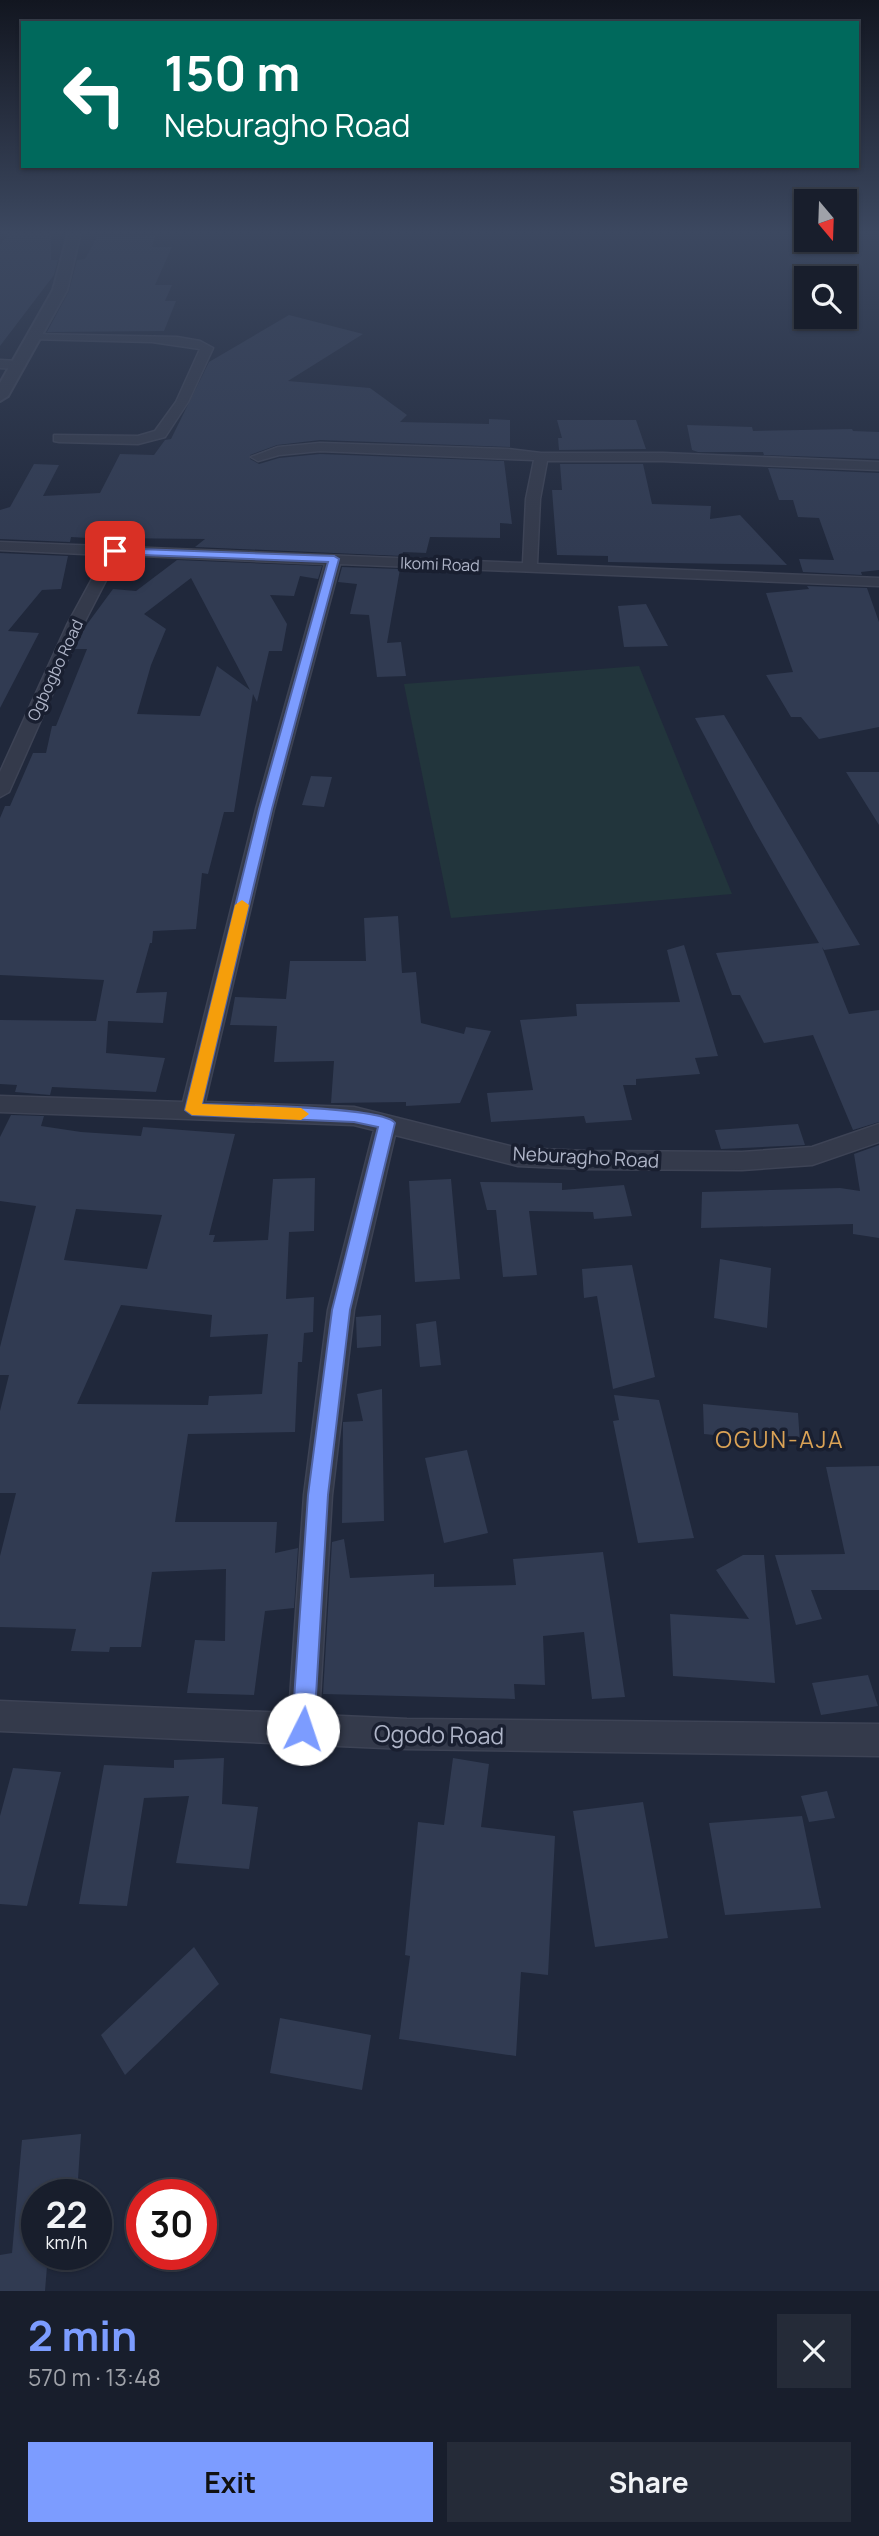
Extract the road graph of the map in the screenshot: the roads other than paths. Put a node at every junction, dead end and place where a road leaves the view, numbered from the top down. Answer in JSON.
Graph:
{"nodes":[{"id":1,"x":31,"y":341,"type":"edge"},
{"id":2,"x":173,"y":341,"type":"edge"},
{"id":3,"x":0,"y":364,"type":"edge"},
{"id":4,"x":18,"y":365,"type":"junction"},
{"id":5,"x":0,"y":396,"type":"edge"},
{"id":6,"x":59,"y":438,"type":"dead end"},
{"id":7,"x":258,"y":457,"type":"dead end"},
{"id":8,"x":541,"y":457,"type":"junction"},
{"id":9,"x":879,"y":467,"type":"edge"},
{"id":10,"x":0,"y":546,"type":"edge"},
{"id":11,"x":115,"y":551,"type":"junction"},
{"id":12,"x":334,"y":559,"type":"junction"},
{"id":13,"x":530,"y":568,"type":"junction"},
{"id":14,"x":879,"y":582,"type":"edge"},
{"id":15,"x":0,"y":792,"type":"edge"},
{"id":16,"x":0,"y":1104,"type":"edge"},
{"id":17,"x":192,"y":1110,"type":"junction"},
{"id":18,"x":387,"y":1123,"type":"junction"},
{"id":19,"x":879,"y":1133,"type":"edge"},
{"id":20,"x":0,"y":1716,"type":"edge"},
{"id":21,"x":303,"y":1729,"type":"junction"},
{"id":22,"x":879,"y":1740,"type":"edge"}],
"edges":[{"from":1,"to":4,"type":"street"},
{"from":2,"to":6,"type":"street"},
{"from":3,"to":4,"type":"street"},
{"from":4,"to":5,"type":"street"},
{"from":7,"to":8,"type":"street"},
{"from":8,"to":9,"type":"street"},
{"from":8,"to":13,"type":"street"},
{"from":10,"to":11,"type":"street","name":"Ikomi Road"},
{"from":11,"to":12,"type":"street","name":"Ikomi Road"},
{"from":11,"to":15,"type":"street","name":"Ogbogbo Road"},
{"from":12,"to":13,"type":"street","name":"Ikomi Road"},
{"from":12,"to":17,"type":"street"},
{"from":13,"to":14,"type":"street","name":"Ikomi Road"},
{"from":16,"to":17,"type":"street","name":"Neburagho Road"},
{"from":17,"to":18,"type":"street","name":"Neburagho Road"},
{"from":18,"to":19,"type":"street","name":"Neburagho Road"},
{"from":18,"to":21,"type":"street"},
{"from":20,"to":21,"type":"street","name":"Ogodo Road"},
{"from":21,"to":22,"type":"street","name":"Ogodo Road"}]}
